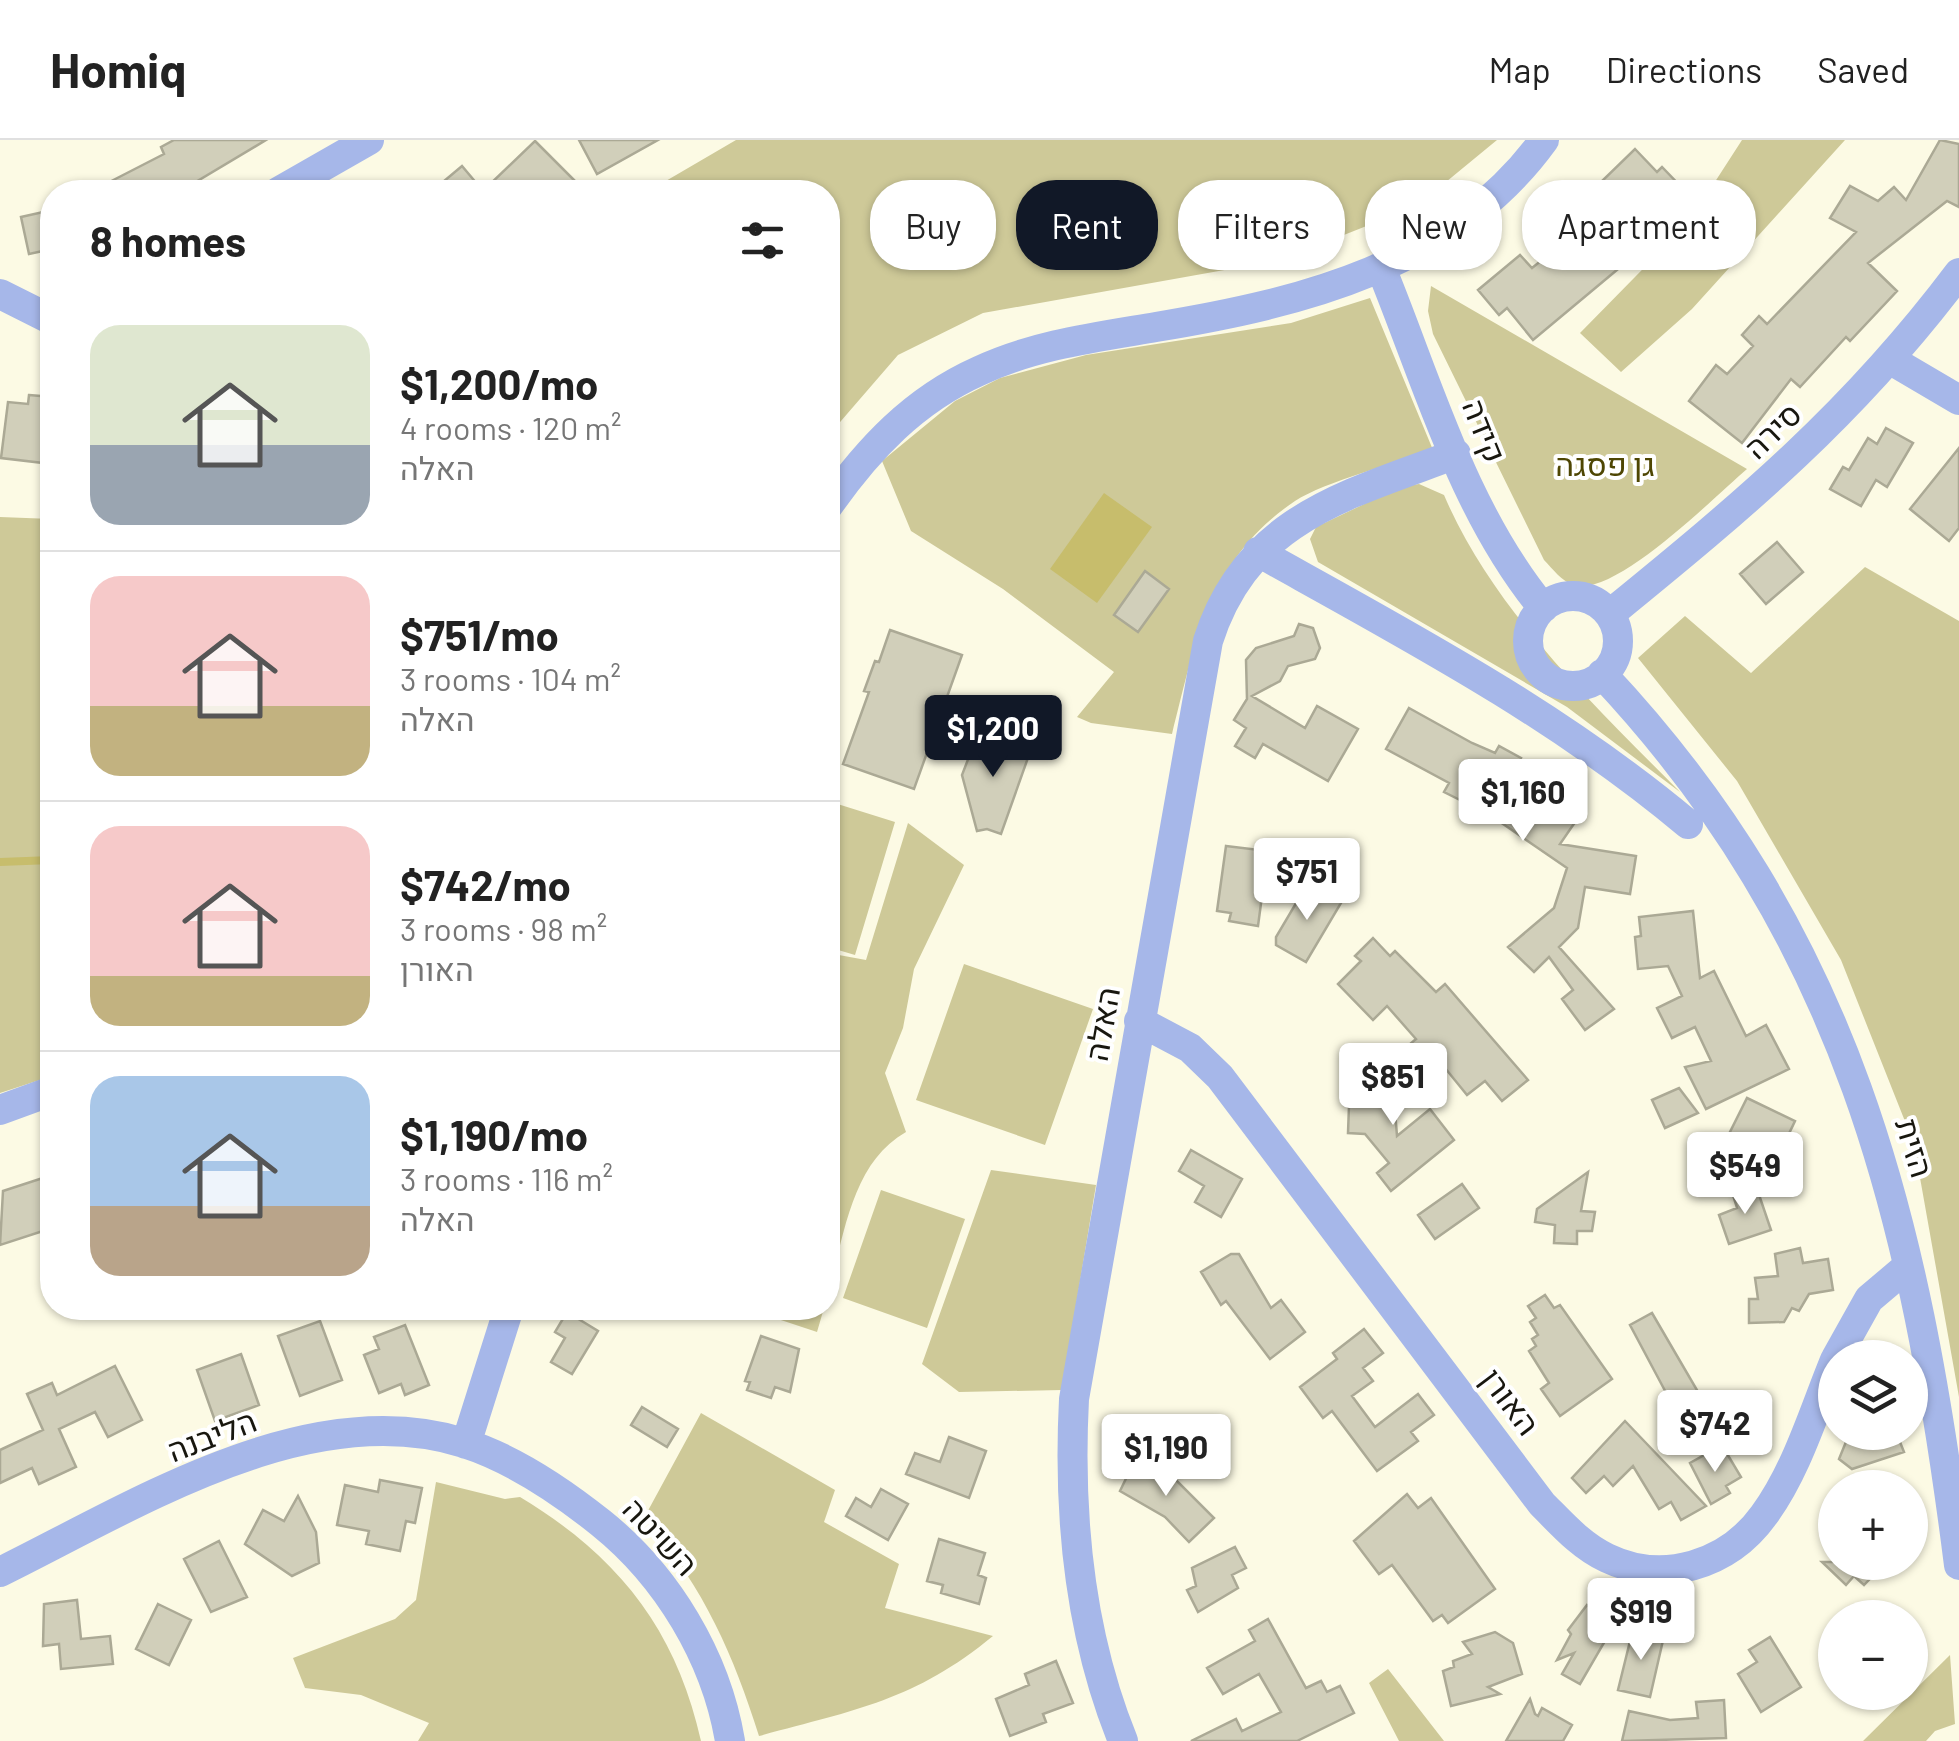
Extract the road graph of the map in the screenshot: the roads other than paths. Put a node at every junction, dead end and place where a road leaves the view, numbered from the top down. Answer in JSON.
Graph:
{"nodes":[{"id":1,"x":369,"y":140,"type":"edge"},
{"id":2,"x":1544,"y":140,"type":"edge"},
{"id":3,"x":299,"y":180,"type":"edge"},
{"id":4,"x":1502,"y":183,"type":"edge"},
{"id":5,"x":1376,"y":270,"type":"edge"},
{"id":6,"x":1382,"y":270,"type":"edge"},
{"id":7,"x":1959,"y":273,"type":"edge"},
{"id":8,"x":0,"y":294,"type":"edge"},
{"id":9,"x":40,"y":314,"type":"edge"},
{"id":10,"x":1891,"y":360,"type":"junction"},
{"id":11,"x":1959,"y":400,"type":"edge"},
{"id":12,"x":1456,"y":454,"type":"junction"},
{"id":13,"x":840,"y":489,"type":"edge"},
{"id":14,"x":1258,"y":552,"type":"junction"},
{"id":15,"x":1543,"y":608,"type":"junction"},
{"id":16,"x":1610,"y":614,"type":"junction"},
{"id":17,"x":1602,"y":674,"type":"junction"},
{"id":18,"x":1688,"y":824,"type":"dead end"},
{"id":19,"x":1139,"y":1021,"type":"junction"},
{"id":20,"x":40,"y":1095,"type":"edge"},
{"id":21,"x":0,"y":1110,"type":"edge"},
{"id":22,"x":1908,"y":1266,"type":"junction"},
{"id":23,"x":504,"y":1320,"type":"edge"},
{"id":24,"x":1846,"y":1340,"type":"edge"},
{"id":25,"x":1818,"y":1401,"type":"edge"},
{"id":26,"x":466,"y":1444,"type":"junction"},
{"id":27,"x":1959,"y":1566,"type":"edge"},
{"id":28,"x":0,"y":1572,"type":"edge"},
{"id":29,"x":730,"y":1741,"type":"edge"},
{"id":30,"x":1123,"y":1741,"type":"edge"}],
"edges":[{"from":1,"to":3,"type":"street"},
{"from":2,"to":4,"type":"street"},
{"from":5,"to":13,"type":"street"},
{"from":6,"to":12,"type":"street","name":"קידה"},
{"from":7,"to":10,"type":"street","name":"סירה"},
{"from":8,"to":9,"type":"street"},
{"from":10,"to":11,"type":"street"},
{"from":10,"to":16,"type":"street","name":"סירה"},
{"from":12,"to":14,"type":"street","name":"האלה"},
{"from":12,"to":15,"type":"street","name":"קידה"},
{"from":14,"to":18,"type":"street"},
{"from":14,"to":19,"type":"street","name":"האלה"},
{"from":15,"to":16,"type":"street"},
{"from":15,"to":17,"type":"street"},
{"from":16,"to":17,"type":"street"},
{"from":17,"to":22,"type":"street","name":"הזית"},
{"from":19,"to":25,"type":"street","name":"האורן"},
{"from":19,"to":30,"type":"street","name":"האלה"},
{"from":20,"to":21,"type":"street"},
{"from":22,"to":24,"type":"street","name":"האורן"},
{"from":22,"to":27,"type":"street","name":"הזית"},
{"from":23,"to":26,"type":"street"},
{"from":26,"to":28,"type":"street","name":"הליבנה"},
{"from":26,"to":29,"type":"street","name":"השיטה"}]}
